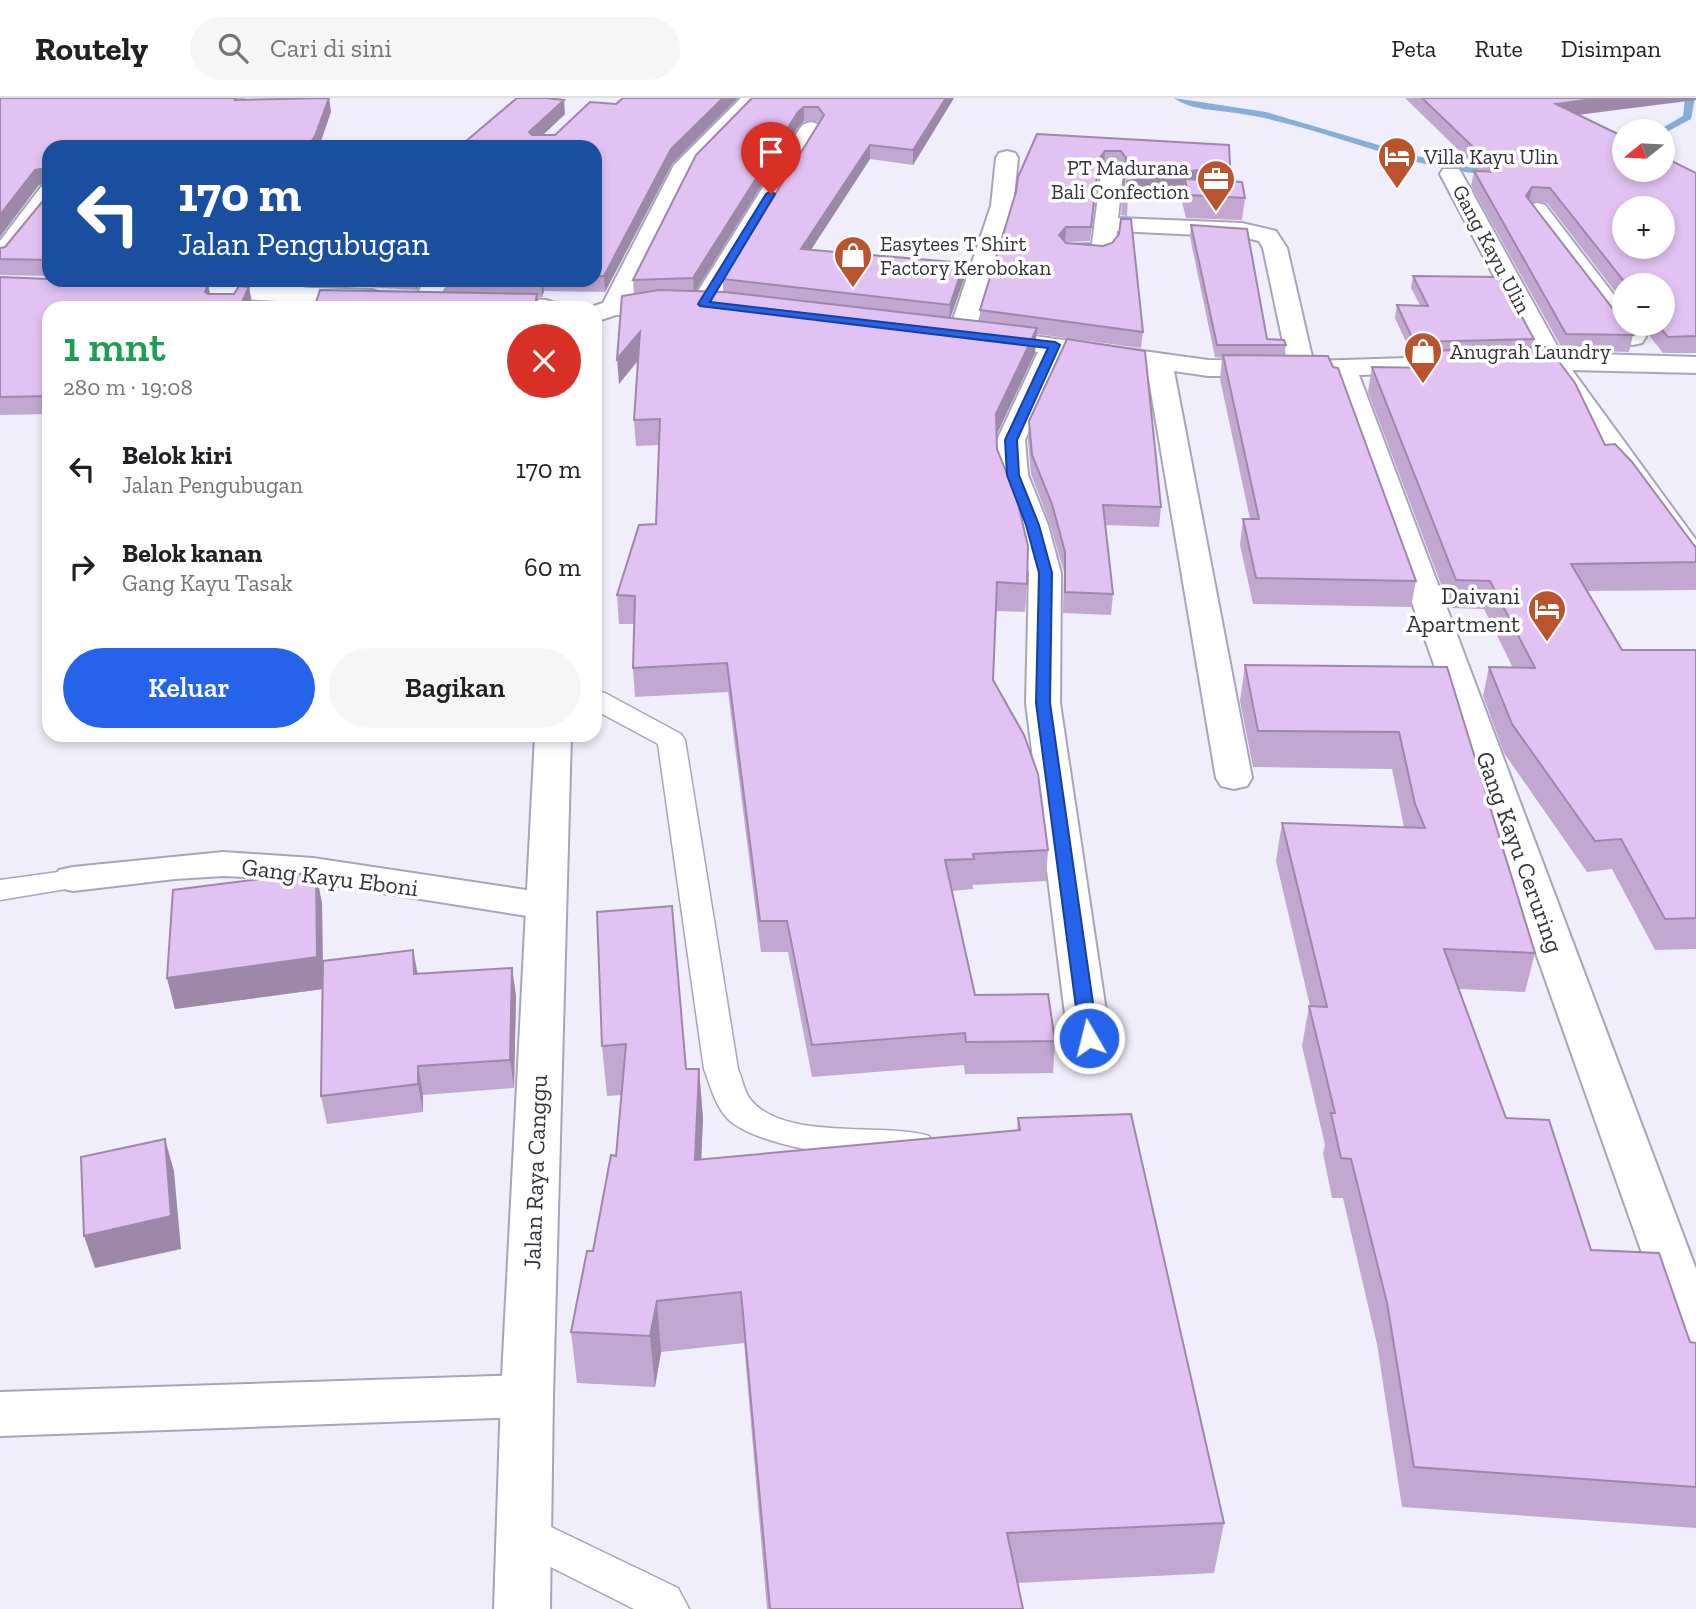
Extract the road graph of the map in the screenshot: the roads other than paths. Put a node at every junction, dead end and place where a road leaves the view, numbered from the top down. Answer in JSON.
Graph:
{"nodes":[{"id":1,"x":753,"y":98,"type":"edge"},
{"id":2,"x":811,"y":128,"type":"edge"},
{"id":3,"x":1007,"y":158,"type":"dead end"},
{"id":4,"x":1112,"y":173,"type":"dead end"},
{"id":5,"x":1451,"y":174,"type":"dead end"},
{"id":6,"x":42,"y":202,"type":"edge"},
{"id":7,"x":1537,"y":209,"type":"edge"},
{"id":8,"x":1106,"y":224,"type":"junction"},
{"id":9,"x":1073,"y":250,"type":"edge"},
{"id":10,"x":0,"y":256,"type":"edge"},
{"id":11,"x":127,"y":288,"type":"edge"},
{"id":12,"x":432,"y":291,"type":"edge"},
{"id":13,"x":279,"y":293,"type":"edge"},
{"id":14,"x":228,"y":300,"type":"edge"},
{"id":15,"x":457,"y":301,"type":"edge"},
{"id":16,"x":604,"y":311,"type":"edge"},
{"id":17,"x":933,"y":331,"type":"edge"},
{"id":18,"x":961,"y":334,"type":"junction"},
{"id":19,"x":1055,"y":345,"type":"junction"},
{"id":20,"x":1552,"y":361,"type":"junction"},
{"id":21,"x":1159,"y":362,"type":"junction"},
{"id":22,"x":1654,"y":364,"type":"junction"},
{"id":23,"x":1696,"y":365,"type":"edge"},
{"id":24,"x":1343,"y":368,"type":"junction"},
{"id":25,"x":1302,"y":369,"type":"junction"},
{"id":26,"x":1696,"y":562,"type":"edge"},
{"id":27,"x":602,"y":703,"type":"edge"},
{"id":28,"x":553,"y":742,"type":"edge"},
{"id":29,"x":1234,"y":778,"type":"dead end"},
{"id":30,"x":72,"y":879,"type":"joint"},
{"id":31,"x":0,"y":890,"type":"edge"},
{"id":32,"x":546,"y":906,"type":"junction"},
{"id":33,"x":1089,"y":1038,"type":"dead end"},
{"id":34,"x":954,"y":1145,"type":"edge"},
{"id":35,"x":1696,"y":1335,"type":"edge"},
{"id":36,"x":527,"y":1396,"type":"junction"},
{"id":37,"x":0,"y":1414,"type":"edge"},
{"id":38,"x":524,"y":1533,"type":"junction"},
{"id":39,"x":522,"y":1609,"type":"edge"},
{"id":40,"x":667,"y":1609,"type":"edge"}],
"edges":[{"from":1,"to":16,"type":"street"},
{"from":2,"to":16,"type":"street"},
{"from":3,"to":18,"type":"street"},
{"from":4,"to":8,"type":"street"},
{"from":5,"to":20,"type":"street","name":"Gang Kayu Ulin"},
{"from":6,"to":10,"type":"street"},
{"from":7,"to":22,"type":"street"},
{"from":8,"to":9,"type":"street"},
{"from":8,"to":25,"type":"street"},
{"from":11,"to":14,"type":"street"},
{"from":12,"to":13,"type":"street"},
{"from":12,"to":15,"type":"street"},
{"from":13,"to":14,"type":"street"},
{"from":17,"to":18,"type":"street"},
{"from":18,"to":19,"type":"street"},
{"from":19,"to":21,"type":"street"},
{"from":19,"to":33,"type":"street"},
{"from":20,"to":22,"type":"street"},
{"from":20,"to":24,"type":"street"},
{"from":20,"to":26,"type":"street","name":"Gang Kayu Ulin"},
{"from":21,"to":25,"type":"street"},
{"from":21,"to":29,"type":"street"},
{"from":22,"to":23,"type":"street"},
{"from":24,"to":25,"type":"street"},
{"from":24,"to":35,"type":"street","name":"Gang Kayu Ceruring"},
{"from":27,"to":34,"type":"lane"},
{"from":28,"to":32,"type":"street","name":"Jalan Raya Canggu"},
{"from":30,"to":31,"type":"lane"},
{"from":30,"to":32,"type":"street","name":"Gang Kayu Eboni"},
{"from":32,"to":36,"type":"street","name":"Jalan Raya Canggu"},
{"from":36,"to":37,"type":"street"},
{"from":36,"to":38,"type":"street","name":"Jalan Raya Canggu"},
{"from":38,"to":39,"type":"street","name":"Jalan Raya Canggu"},
{"from":38,"to":40,"type":"lane"}]}
